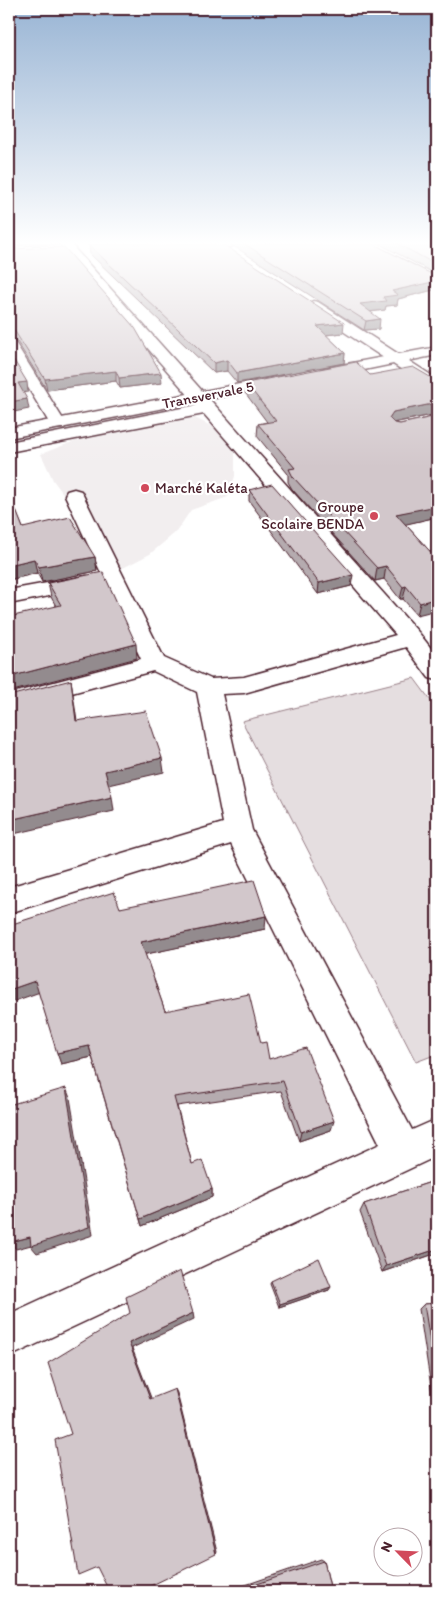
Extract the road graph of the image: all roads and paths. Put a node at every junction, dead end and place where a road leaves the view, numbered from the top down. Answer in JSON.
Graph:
{"nodes":[{"id":1,"x":130,"y":318,"type":"edge"},
{"id":2,"x":332,"y":318,"type":"edge"},
{"id":3,"x":9,"y":344,"type":"edge"},
{"id":4,"x":437,"y":351,"type":"edge"},
{"id":5,"x":397,"y":360,"type":"junction"},
{"id":6,"x":312,"y":376,"type":"edge"},
{"id":7,"x":293,"y":379,"type":"edge"},
{"id":8,"x":437,"y":386,"type":"edge"},
{"id":9,"x":203,"y":402,"type":"junction"},
{"id":10,"x":58,"y":424,"type":"junction"},
{"id":11,"x":9,"y":433,"type":"edge"},
{"id":12,"x":9,"y":447,"type":"edge"},
{"id":13,"x":74,"y":496,"type":"dead end"},
{"id":14,"x":113,"y":576,"type":"junction"},
{"id":15,"x":9,"y":597,"type":"edge"},
{"id":16,"x":411,"y":638,"type":"junction"},
{"id":17,"x":155,"y":663,"type":"junction"},
{"id":18,"x":437,"y":672,"type":"edge"},
{"id":19,"x":208,"y":687,"type":"junction"},
{"id":20,"x":9,"y":702,"type":"edge"},
{"id":21,"x":238,"y":830,"type":"junction"},
{"id":22,"x":9,"y":900,"type":"edge"},
{"id":23,"x":421,"y":1145,"type":"edge"},
{"id":24,"x":9,"y":1336,"type":"edge"}],
"edges":[{"from":1,"to":9,"type":"street"},
{"from":2,"to":5,"type":"street"},
{"from":3,"to":10,"type":"street"},
{"from":4,"to":5,"type":"street"},
{"from":5,"to":6,"type":"street"},
{"from":5,"to":8,"type":"street"},
{"from":7,"to":9,"type":"street","name":"Transvervale 5"},
{"from":9,"to":10,"type":"street","name":"Transvervale 5"},
{"from":9,"to":12,"type":"street"},
{"from":9,"to":16,"type":"street"},
{"from":10,"to":11,"type":"street","name":"Transvervale 5"},
{"from":13,"to":14,"type":"street"},
{"from":14,"to":15,"type":"street"},
{"from":14,"to":17,"type":"street"},
{"from":16,"to":18,"type":"street"},
{"from":16,"to":19,"type":"street"},
{"from":17,"to":19,"type":"street"},
{"from":17,"to":20,"type":"street"},
{"from":19,"to":21,"type":"street"},
{"from":21,"to":22,"type":"street"},
{"from":21,"to":23,"type":"street"},
{"from":23,"to":24,"type":"street"}]}
